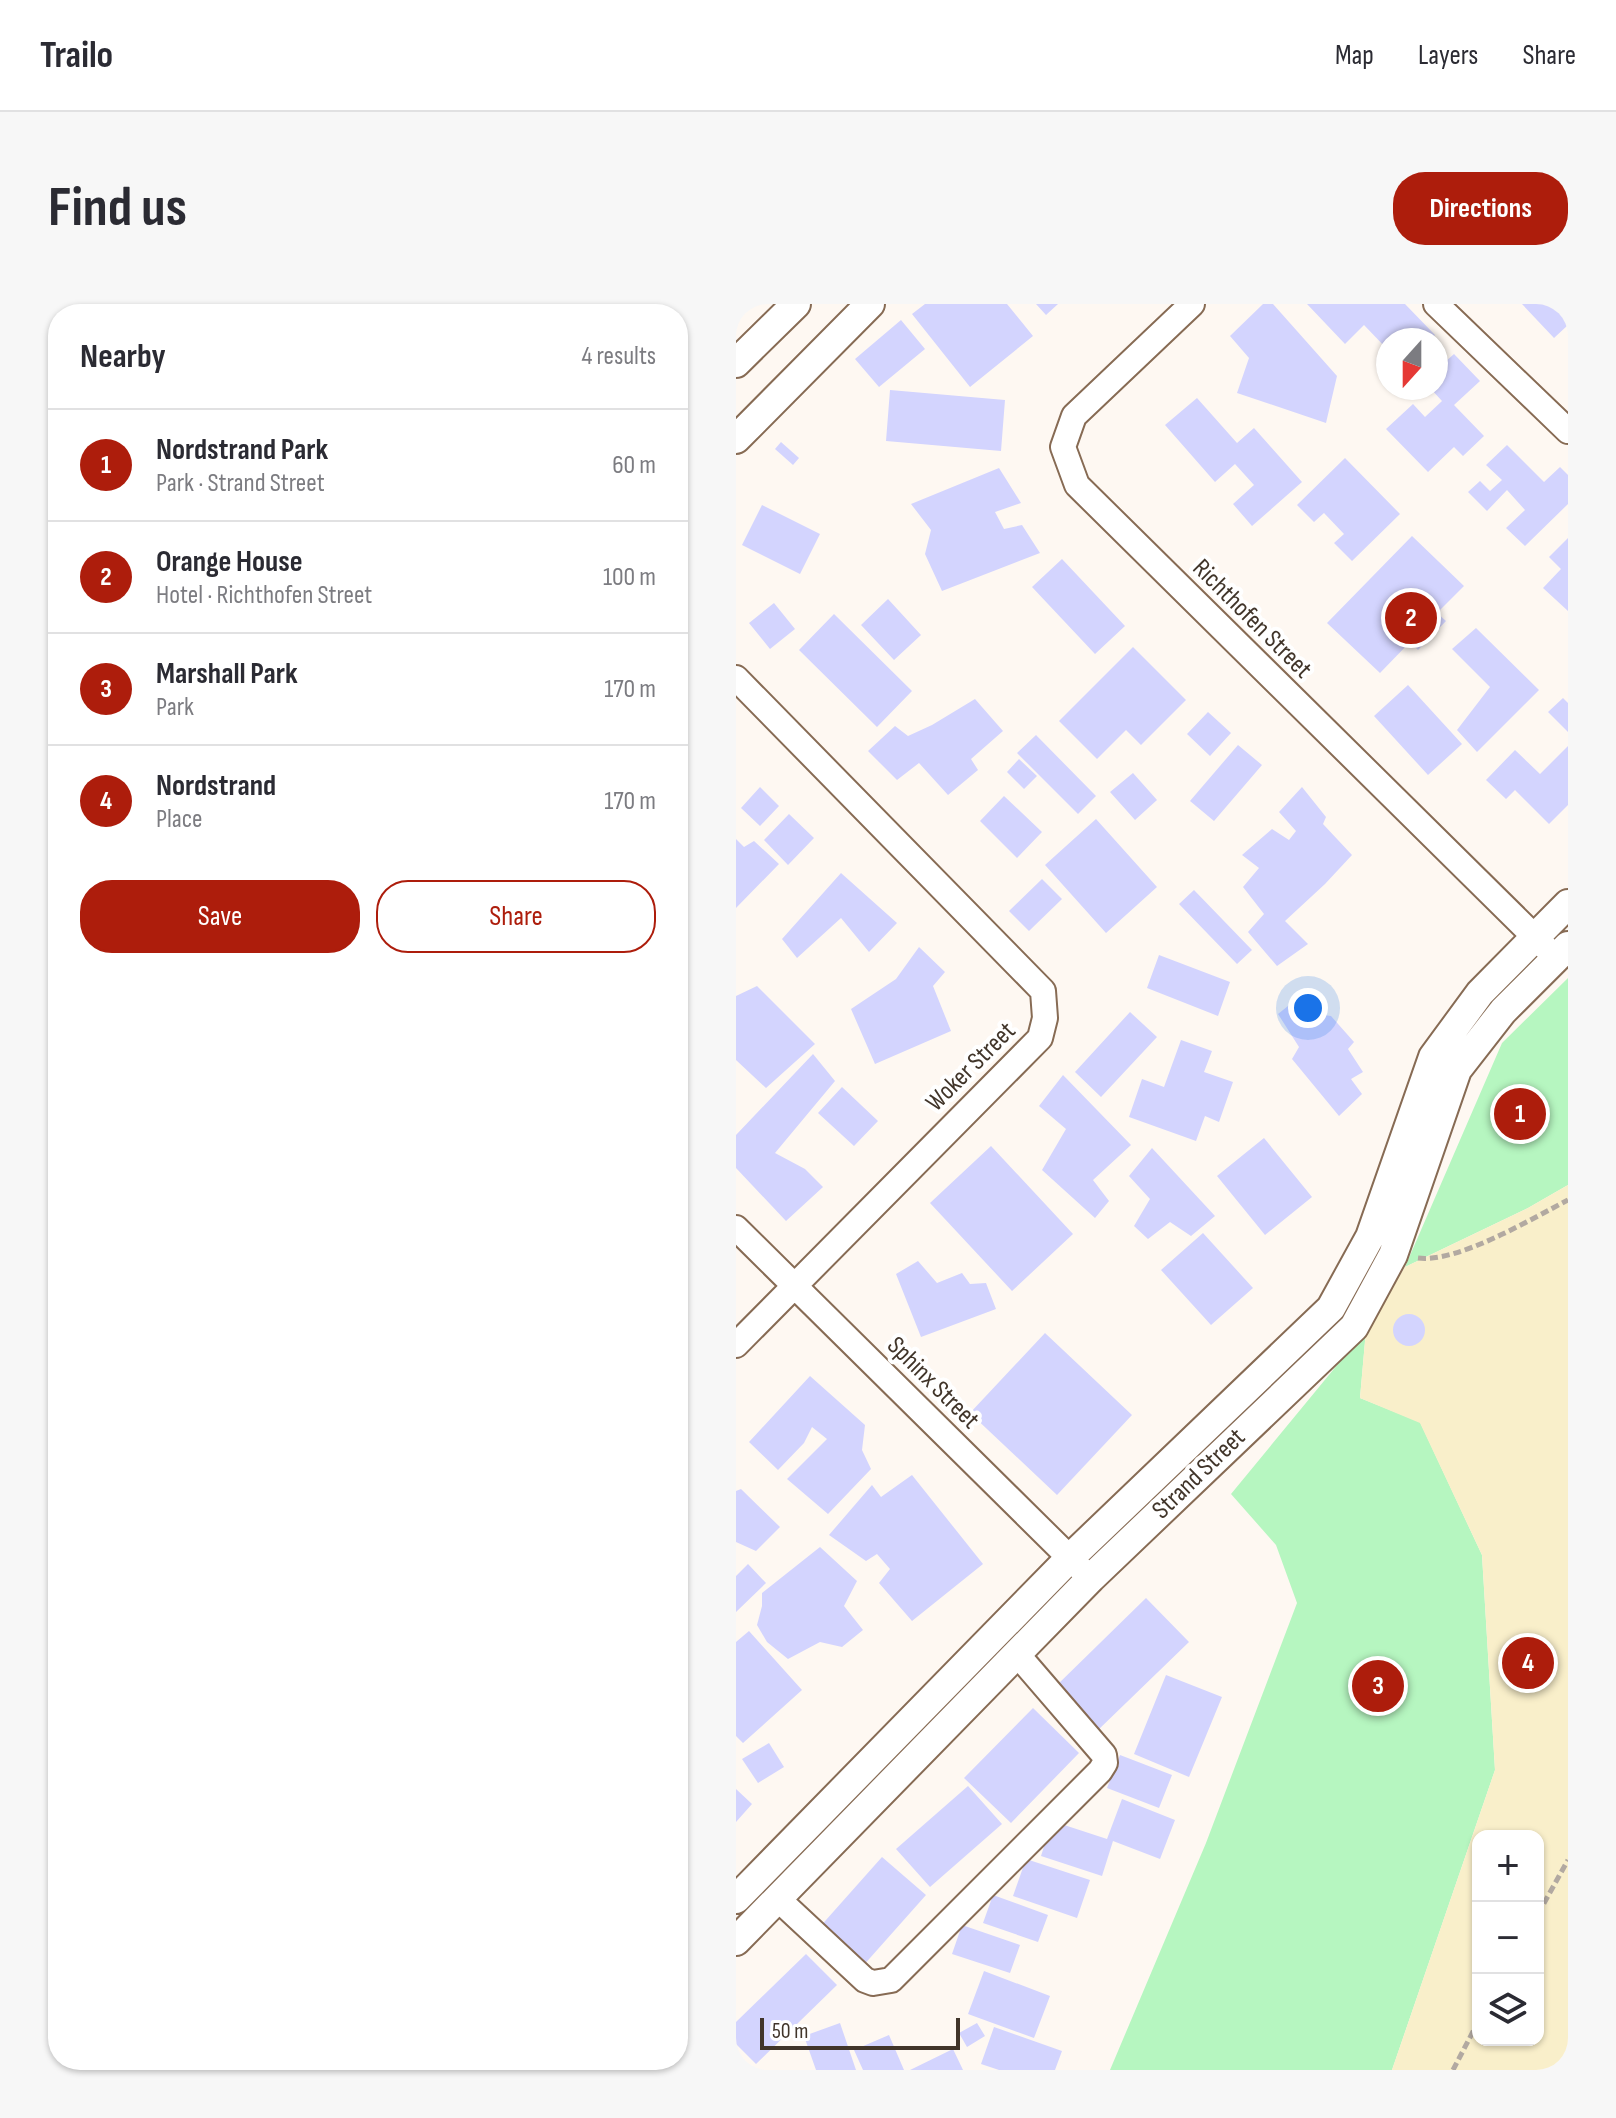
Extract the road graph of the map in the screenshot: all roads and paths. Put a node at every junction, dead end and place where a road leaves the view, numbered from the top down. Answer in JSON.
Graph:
{"nodes":[{"id":1,"x":796,"y":304,"type":"edge"},
{"id":2,"x":870,"y":304,"type":"edge"},
{"id":3,"x":1192,"y":304,"type":"edge"},
{"id":4,"x":1436,"y":304,"type":"edge"},
{"id":5,"x":736,"y":363,"type":"edge"},
{"id":6,"x":1568,"y":431,"type":"edge"},
{"id":7,"x":736,"y":439,"type":"edge"},
{"id":8,"x":736,"y":678,"type":"edge"},
{"id":9,"x":1568,"y":904,"type":"edge"},
{"id":10,"x":1535,"y":939,"type":"junction"},
{"id":11,"x":1562,"y":952,"type":"edge"},
{"id":12,"x":1568,"y":1200,"type":"edge"},
{"id":13,"x":736,"y":1228,"type":"edge"},
{"id":14,"x":1393,"y":1255,"type":"junction"},
{"id":15,"x":794,"y":1286,"type":"junction"},
{"id":16,"x":736,"y":1345,"type":"edge"},
{"id":17,"x":1070,"y":1558,"type":"junction"},
{"id":18,"x":1091,"y":1578,"type":"junction"},
{"id":19,"x":1017,"y":1654,"type":"junction"},
{"id":20,"x":1568,"y":1860,"type":"edge"},
{"id":21,"x":736,"y":1899,"type":"edge"},
{"id":22,"x":778,"y":1899,"type":"junction"},
{"id":23,"x":1544,"y":1903,"type":"edge"},
{"id":24,"x":736,"y":1941,"type":"edge"},
{"id":25,"x":1472,"y":2034,"type":"edge"},
{"id":26,"x":1453,"y":2070,"type":"edge"}],
"edges":[{"from":1,"to":5,"type":"street"},
{"from":2,"to":7,"type":"street"},
{"from":3,"to":10,"type":"street","name":"Richthofen Street"},
{"from":4,"to":6,"type":"street"},
{"from":8,"to":15,"type":"street","name":"Woker Street"},
{"from":9,"to":10,"type":"street","name":"Strand Street"},
{"from":10,"to":11,"type":"street","name":"Richthofen Street"},
{"from":10,"to":17,"type":"street","name":"Strand Street"},
{"from":11,"to":14,"type":"street","name":"Strand Street"},
{"from":12,"to":14,"type":"path"},
{"from":13,"to":15,"type":"street","name":"Sphinx Street"},
{"from":14,"to":18,"type":"street","name":"Strand Street"},
{"from":15,"to":16,"type":"street","name":"Woker Street"},
{"from":15,"to":17,"type":"street","name":"Sphinx Street"},
{"from":17,"to":18,"type":"street","name":"Sphinx Street"},
{"from":17,"to":21,"type":"street","name":"Strand Street"},
{"from":18,"to":19,"type":"street","name":"Strand Street"},
{"from":19,"to":22,"type":"street","name":"Strand Street"},
{"from":19,"to":22,"type":"street"},
{"from":20,"to":23,"type":"path"},
{"from":22,"to":24,"type":"street","name":"Strand Street"},
{"from":25,"to":26,"type":"path"}]}
